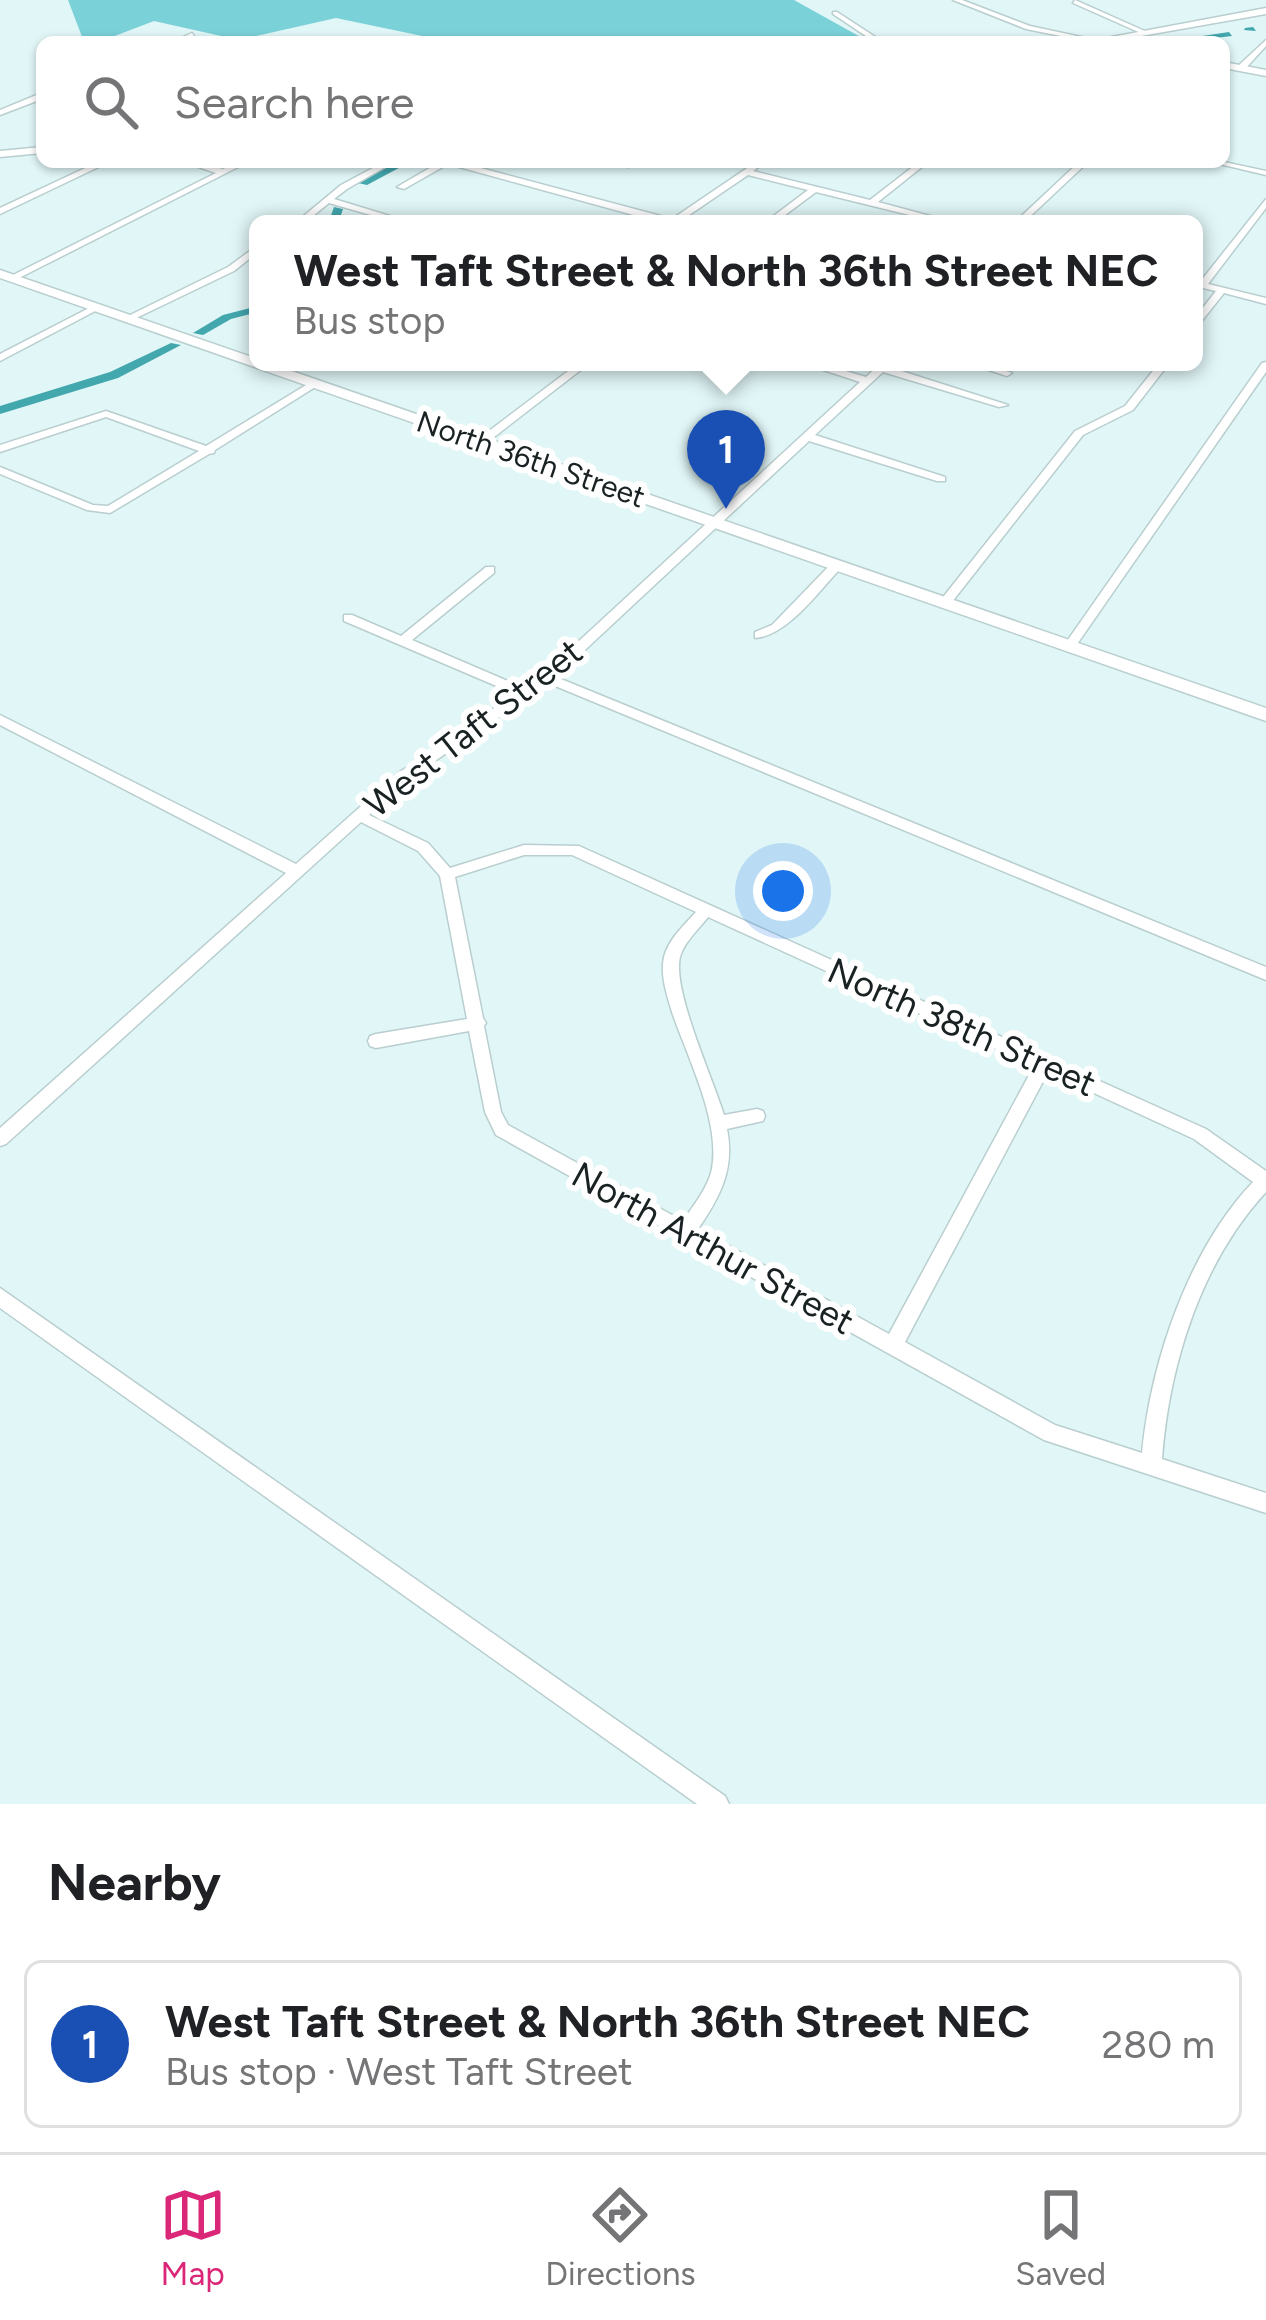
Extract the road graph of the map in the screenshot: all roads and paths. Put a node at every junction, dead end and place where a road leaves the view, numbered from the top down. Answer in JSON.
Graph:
{"nodes":[{"id":1,"x":956,"y":0,"type":"edge"},
{"id":2,"x":1075,"y":2,"type":"edge"},
{"id":3,"x":1266,"y":11,"type":"edge"},
{"id":4,"x":836,"y":13,"type":"dead end"},
{"id":5,"x":1145,"y":33,"type":"junction"},
{"id":6,"x":871,"y":36,"type":"edge"},
{"id":7,"x":1067,"y":36,"type":"edge"},
{"id":8,"x":1129,"y":36,"type":"edge"},
{"id":9,"x":1266,"y":42,"type":"edge"},
{"id":10,"x":1230,"y":66,"type":"edge"},
{"id":11,"x":1241,"y":68,"type":"junction"},
{"id":12,"x":1266,"y":73,"type":"edge"},
{"id":13,"x":36,"y":99,"type":"edge"},
{"id":14,"x":36,"y":111,"type":"edge"},
{"id":15,"x":0,"y":114,"type":"edge"},
{"id":16,"x":36,"y":151,"type":"edge"},
{"id":17,"x":0,"y":154,"type":"edge"},
{"id":18,"x":1230,"y":165,"type":"edge"},
{"id":19,"x":92,"y":168,"type":"edge"},
{"id":20,"x":210,"y":168,"type":"edge"},
{"id":21,"x":232,"y":168,"type":"edge"},
{"id":22,"x":380,"y":168,"type":"edge"},
{"id":23,"x":437,"y":168,"type":"edge"},
{"id":24,"x":470,"y":168,"type":"edge"},
{"id":25,"x":752,"y":168,"type":"edge"},
{"id":26,"x":916,"y":168,"type":"edge"},
{"id":27,"x":1078,"y":168,"type":"edge"},
{"id":28,"x":224,"y":172,"type":"junction"},
{"id":29,"x":746,"y":172,"type":"junction"},
{"id":30,"x":1266,"y":173,"type":"edge"},
{"id":31,"x":401,"y":187,"type":"dead end"},
{"id":32,"x":814,"y":189,"type":"junction"},
{"id":33,"x":328,"y":200,"type":"junction"},
{"id":34,"x":1266,"y":202,"type":"edge"},
{"id":35,"x":872,"y":203,"type":"junction"},
{"id":36,"x":0,"y":211,"type":"edge"},
{"id":37,"x":309,"y":215,"type":"edge"},
{"id":38,"x":376,"y":215,"type":"edge"},
{"id":39,"x":643,"y":215,"type":"edge"},
{"id":40,"x":684,"y":215,"type":"edge"},
{"id":41,"x":779,"y":215,"type":"edge"},
{"id":42,"x":920,"y":215,"type":"edge"},
{"id":43,"x":1027,"y":215,"type":"edge"},
{"id":44,"x":249,"y":255,"type":"edge"},
{"id":45,"x":6,"y":276,"type":"edge"},
{"id":46,"x":1203,"y":278,"type":"edge"},
{"id":47,"x":1203,"y":285,"type":"edge"},
{"id":48,"x":1222,"y":290,"type":"junction"},
{"id":49,"x":1266,"y":301,"type":"edge"},
{"id":50,"x":96,"y":308,"type":"junction"},
{"id":51,"x":1203,"y":314,"type":"edge"},
{"id":52,"x":128,"y":319,"type":"junction"},
{"id":53,"x":0,"y":358,"type":"edge"},
{"id":54,"x":249,"y":360,"type":"edge"},
{"id":55,"x":1266,"y":365,"type":"edge"},
{"id":56,"x":280,"y":371,"type":"edge"},
{"id":57,"x":574,"y":371,"type":"edge"},
{"id":58,"x":834,"y":371,"type":"edge"},
{"id":59,"x":879,"y":371,"type":"edge"},
{"id":60,"x":903,"y":371,"type":"edge"},
{"id":61,"x":1000,"y":371,"type":"edge"},
{"id":62,"x":1158,"y":371,"type":"edge"},
{"id":63,"x":1007,"y":373,"type":"dead end"},
{"id":64,"x":868,"y":381,"type":"junction"},
{"id":65,"x":315,"y":384,"type":"junction"},
{"id":66,"x":1003,"y":405,"type":"dead end"},
{"id":67,"x":809,"y":437,"type":"junction"},
{"id":68,"x":481,"y":442,"type":"junction"},
{"id":69,"x":0,"y":449,"type":"edge"},
{"id":70,"x":210,"y":451,"type":"junction"},
{"id":71,"x":0,"y":470,"type":"edge"},
{"id":72,"x":941,"y":479,"type":"dead end"},
{"id":73,"x":717,"y":524,"type":"junction"},
{"id":74,"x":836,"y":566,"type":"junction"},
{"id":75,"x":490,"y":570,"type":"dead end"},
{"id":76,"x":944,"y":604,"type":"junction"},
{"id":77,"x":347,"y":617,"type":"dead end"},
{"id":78,"x":759,"y":635,"type":"dead end"},
{"id":79,"x":403,"y":641,"type":"junction"},
{"id":80,"x":1069,"y":647,"type":"junction"},
{"id":81,"x":547,"y":678,"type":"junction"},
{"id":82,"x":527,"y":694,"type":"junction"},
{"id":83,"x":1266,"y":715,"type":"edge"},
{"id":84,"x":0,"y":719,"type":"edge"},
{"id":85,"x":360,"y":816,"type":"junction"},
{"id":86,"x":298,"y":872,"type":"junction"},
{"id":87,"x":447,"y":874,"type":"junction"},
{"id":88,"x":705,"y":911,"type":"junction"},
{"id":89,"x":1266,"y":974,"type":"edge"},
{"id":90,"x":478,"y":1023,"type":"junction"},
{"id":91,"x":376,"y":1041,"type":"dead end"},
{"id":92,"x":1044,"y":1064,"type":"junction"},
{"id":93,"x":757,"y":1116,"type":"dead end"},
{"id":94,"x":718,"y":1124,"type":"junction"},
{"id":95,"x":0,"y":1138,"type":"edge"},
{"id":96,"x":1266,"y":1181,"type":"edge"},
{"id":97,"x":686,"y":1232,"type":"junction"},
{"id":98,"x":0,"y":1297,"type":"edge"},
{"id":99,"x":892,"y":1346,"type":"junction"},
{"id":100,"x":1151,"y":1467,"type":"junction"},
{"id":101,"x":1266,"y":1503,"type":"edge"},
{"id":102,"x":717,"y":1804,"type":"edge"}],
"edges":[{"from":1,"to":7,"type":"street"},
{"from":2,"to":5,"type":"street"},
{"from":3,"to":5,"type":"street"},
{"from":4,"to":6,"type":"street"},
{"from":5,"to":8,"type":"street"},
{"from":9,"to":11,"type":"street"},
{"from":10,"to":11,"type":"street"},
{"from":11,"to":12,"type":"street"},
{"from":13,"to":15,"type":"street"},
{"from":14,"to":15,"type":"street"},
{"from":16,"to":17,"type":"street"},
{"from":18,"to":30,"type":"street"},
{"from":19,"to":36,"type":"street"},
{"from":20,"to":28,"type":"street"},
{"from":21,"to":28,"type":"street"},
{"from":22,"to":33,"type":"street"},
{"from":23,"to":31,"type":"street"},
{"from":24,"to":39,"type":"street"},
{"from":25,"to":29,"type":"street"},
{"from":26,"to":35,"type":"street"},
{"from":27,"to":43,"type":"street"},
{"from":28,"to":45,"type":"street"},
{"from":29,"to":32,"type":"street"},
{"from":29,"to":40,"type":"street"},
{"from":32,"to":35,"type":"street"},
{"from":32,"to":41,"type":"street"},
{"from":33,"to":37,"type":"street"},
{"from":33,"to":38,"type":"street"},
{"from":34,"to":46,"type":"street"},
{"from":35,"to":42,"type":"street"},
{"from":44,"to":52,"type":"street"},
{"from":45,"to":50,"type":"street","name":"North 36th Street"},
{"from":47,"to":48,"type":"street"},
{"from":48,"to":49,"type":"street"},
{"from":48,"to":51,"type":"street"},
{"from":50,"to":52,"type":"street","name":"North 36th Street"},
{"from":50,"to":53,"type":"street"},
{"from":52,"to":54,"type":"street","name":"North 36th Street"},
{"from":55,"to":80,"type":"street"},
{"from":56,"to":65,"type":"street","name":"North 36th Street"},
{"from":57,"to":68,"type":"street"},
{"from":58,"to":64,"type":"street"},
{"from":59,"to":64,"type":"street","name":"West Taft Street"},
{"from":60,"to":66,"type":"street"},
{"from":61,"to":63,"type":"street"},
{"from":62,"to":76,"type":"street"},
{"from":64,"to":67,"type":"street","name":"West Taft Street"},
{"from":65,"to":68,"type":"street","name":"North 36th Street"},
{"from":65,"to":70,"type":"street"},
{"from":67,"to":72,"type":"street"},
{"from":67,"to":73,"type":"street","name":"West Taft Street"},
{"from":68,"to":73,"type":"street","name":"North 36th Street"},
{"from":69,"to":70,"type":"street"},
{"from":70,"to":71,"type":"street"},
{"from":73,"to":74,"type":"street","name":"North 36th Street"},
{"from":73,"to":81,"type":"street","name":"West Taft Street"},
{"from":74,"to":76,"type":"street","name":"North 36th Street"},
{"from":74,"to":78,"type":"street"},
{"from":75,"to":79,"type":"street"},
{"from":76,"to":80,"type":"street","name":"North 36th Street"},
{"from":77,"to":79,"type":"street"},
{"from":79,"to":82,"type":"street"},
{"from":80,"to":83,"type":"street","name":"North 36th Street"},
{"from":81,"to":82,"type":"street","name":"West Taft Street"},
{"from":81,"to":89,"type":"street"},
{"from":82,"to":85,"type":"street","name":"West Taft Street"},
{"from":84,"to":86,"type":"street"},
{"from":85,"to":86,"type":"street","name":"West Taft Street"},
{"from":85,"to":87,"type":"street"},
{"from":86,"to":95,"type":"street","name":"West Taft Street"},
{"from":87,"to":88,"type":"street","name":"North 38th Street"},
{"from":87,"to":90,"type":"street","name":"North Arthur Street"},
{"from":88,"to":92,"type":"street","name":"North 38th Street"},
{"from":88,"to":94,"type":"street"},
{"from":90,"to":91,"type":"street"},
{"from":90,"to":97,"type":"street","name":"North Arthur Street"},
{"from":92,"to":96,"type":"street","name":"North 38th Street"},
{"from":92,"to":99,"type":"street"},
{"from":93,"to":94,"type":"street"},
{"from":94,"to":97,"type":"street"},
{"from":96,"to":100,"type":"street"},
{"from":97,"to":99,"type":"street","name":"North Arthur Street"},
{"from":98,"to":102,"type":"street"},
{"from":99,"to":100,"type":"street","name":"North Arthur Street"},
{"from":100,"to":101,"type":"street","name":"North Arthur Street"}]}
